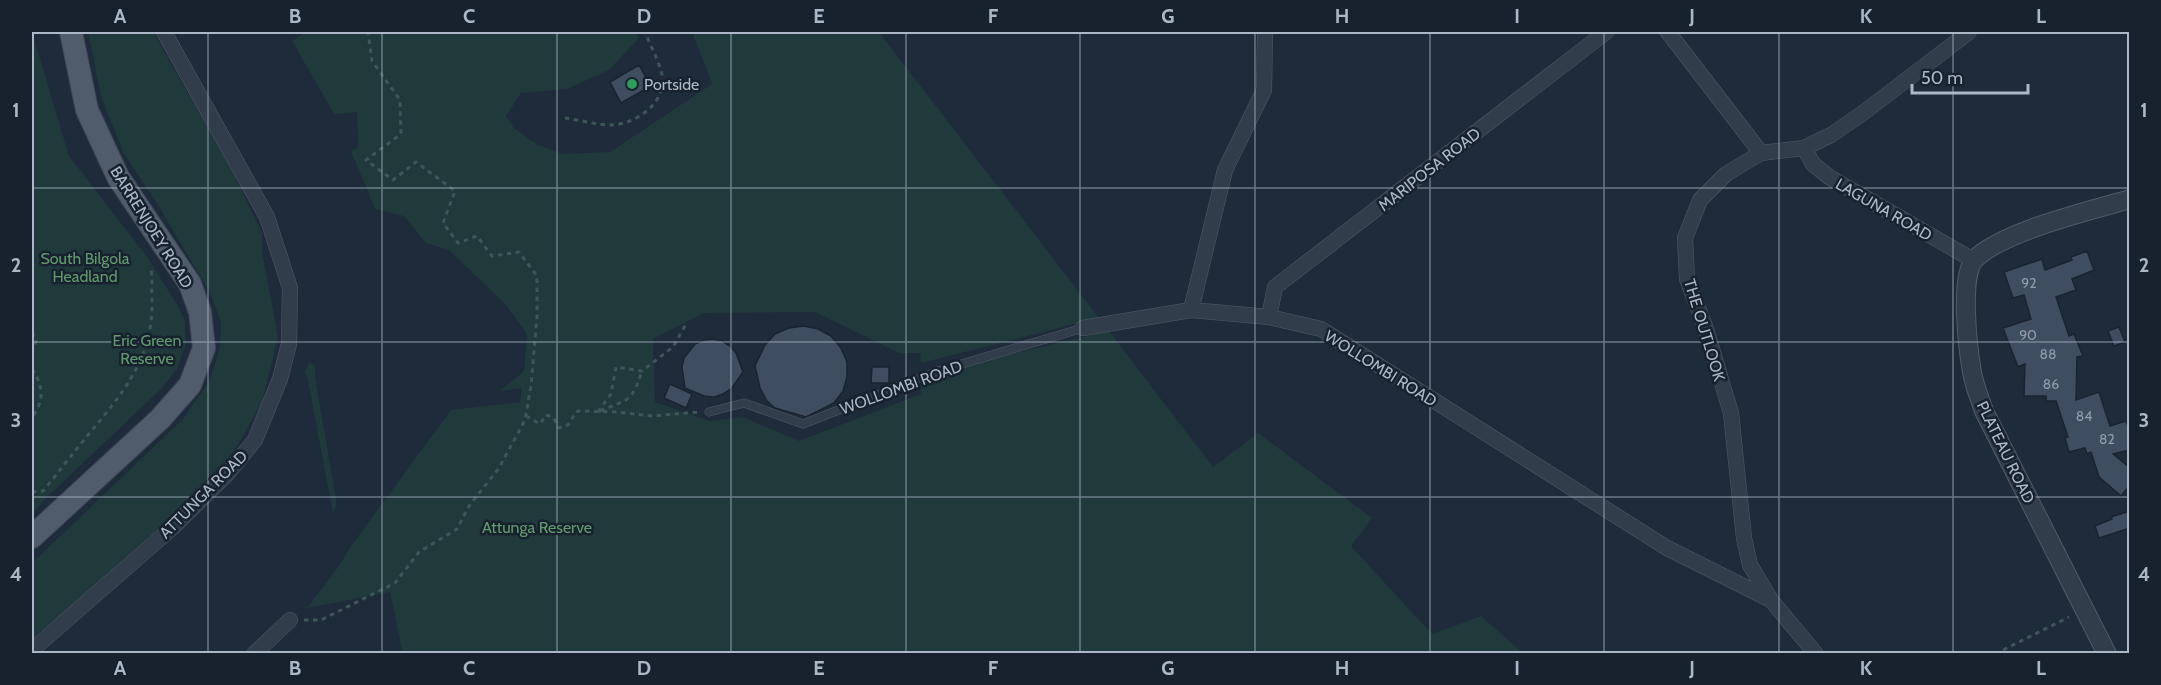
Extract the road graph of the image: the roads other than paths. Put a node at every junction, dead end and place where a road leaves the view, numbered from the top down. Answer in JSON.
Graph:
{"nodes":[{"id":1,"x":71,"y":32,"type":"edge"},
{"id":2,"x":164,"y":32,"type":"edge"},
{"id":3,"x":1264,"y":32,"type":"edge"},
{"id":4,"x":1606,"y":32,"type":"edge"},
{"id":5,"x":1668,"y":32,"type":"edge"},
{"id":6,"x":1969,"y":32,"type":"edge"},
{"id":7,"x":1804,"y":148,"type":"junction"},
{"id":8,"x":1761,"y":153,"type":"junction"},
{"id":9,"x":2130,"y":199,"type":"edge"},
{"id":10,"x":1973,"y":260,"type":"junction"},
{"id":11,"x":1191,"y":310,"type":"junction"},
{"id":12,"x":1269,"y":317,"type":"junction"},
{"id":13,"x":1083,"y":328,"type":"joint"},
{"id":14,"x":709,"y":412,"type":"road end"},
{"id":15,"x":32,"y":537,"type":"edge"},
{"id":16,"x":1771,"y":600,"type":"junction"},
{"id":17,"x":290,"y":620,"type":"road end"},
{"id":18,"x":32,"y":650,"type":"edge"},
{"id":19,"x":254,"y":654,"type":"edge"},
{"id":20,"x":1816,"y":654,"type":"edge"},
{"id":21,"x":2107,"y":654,"type":"edge"}],
"edges":[{"from":1,"to":15,"type":"main road","name":"BARRENJOEY ROAD"},
{"from":2,"to":18,"type":"street","name":"ATTUNGA ROAD"},
{"from":3,"to":11,"type":"street"},
{"from":4,"to":12,"type":"street","name":"MARIPOSA ROAD"},
{"from":5,"to":8,"type":"street"},
{"from":6,"to":7,"type":"street","name":"THE OUTLOOK"},
{"from":7,"to":8,"type":"street","name":"THE OUTLOOK"},
{"from":7,"to":10,"type":"street","name":"LAGUNA ROAD"},
{"from":8,"to":16,"type":"street","name":"THE OUTLOOK"},
{"from":9,"to":10,"type":"street"},
{"from":10,"to":21,"type":"street","name":"PLATEAU ROAD"},
{"from":11,"to":12,"type":"street","name":"WOLLOMBI ROAD"},
{"from":11,"to":13,"type":"street","name":"WOLLOMBI ROAD"},
{"from":12,"to":16,"type":"street","name":"WOLLOMBI ROAD"},
{"from":13,"to":14,"type":"lane","name":"WOLLOMBI ROAD"},
{"from":16,"to":20,"type":"street","name":"THE OUTLOOK"},
{"from":17,"to":19,"type":"street"}]}
